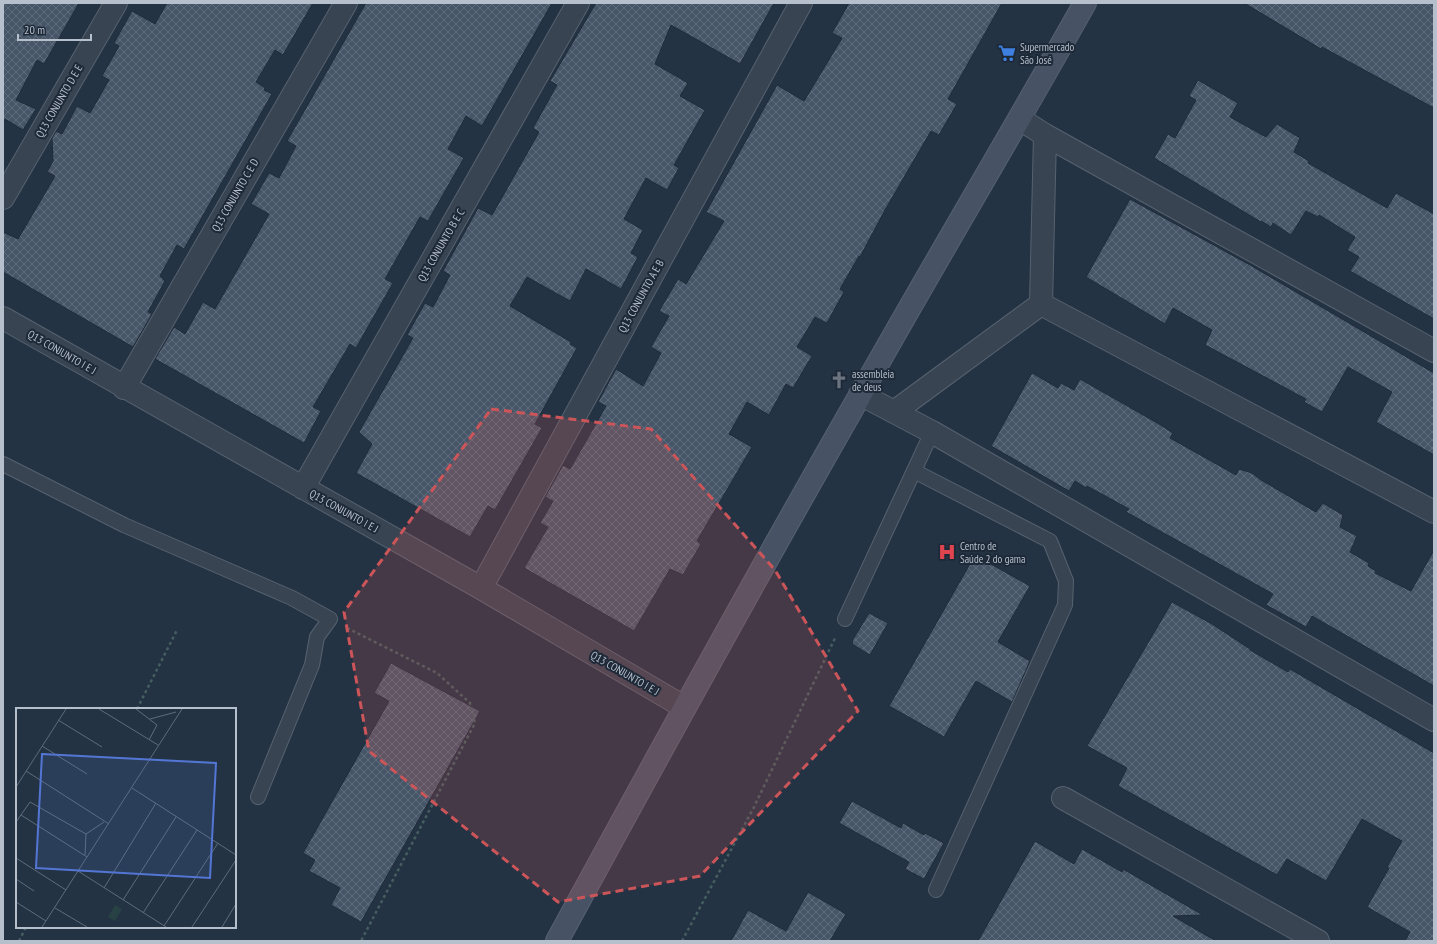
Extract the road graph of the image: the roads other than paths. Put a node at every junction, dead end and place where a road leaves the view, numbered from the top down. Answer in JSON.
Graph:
{"nodes":[{"id":1,"x":116,"y":3,"type":"edge"},
{"id":2,"x":346,"y":3,"type":"edge"},
{"id":3,"x":578,"y":3,"type":"edge"},
{"id":4,"x":801,"y":3,"type":"edge"},
{"id":5,"x":1085,"y":3,"type":"edge"},
{"id":6,"x":1020,"y":119,"type":"junction"},
{"id":7,"x":1045,"y":136,"type":"junction"},
{"id":8,"x":3,"y":198,"type":"edge"},
{"id":9,"x":1041,"y":304,"type":"junction"},
{"id":10,"x":3,"y":318,"type":"edge"},
{"id":11,"x":1434,"y":351,"type":"edge"},
{"id":12,"x":124,"y":388,"type":"junction"},
{"id":13,"x":860,"y":394,"type":"junction"},
{"id":14,"x":894,"y":412,"type":"junction"},
{"id":15,"x":932,"y":432,"type":"junction"},
{"id":16,"x":3,"y":464,"type":"edge"},
{"id":17,"x":914,"y":471,"type":"junction"},
{"id":18,"x":303,"y":488,"type":"junction"},
{"id":19,"x":1434,"y":512,"type":"edge"},
{"id":20,"x":481,"y":588,"type":"junction"},
{"id":21,"x":844,"y":619,"type":"road end"},
{"id":22,"x":684,"y":707,"type":"junction"},
{"id":23,"x":1434,"y":720,"type":"edge"},
{"id":24,"x":258,"y":797,"type":"dead end"},
{"id":25,"x":1063,"y":798,"type":"dead end"},
{"id":26,"x":936,"y":890,"type":"dead end"},
{"id":27,"x":557,"y":941,"type":"edge"},
{"id":28,"x":1318,"y":941,"type":"edge"}],
"edges":[{"from":1,"to":8,"type":"street","name":"Q13 CONJUNTO D E E"},
{"from":2,"to":12,"type":"street","name":"Q13 CONJUNTO C E D"},
{"from":3,"to":18,"type":"street","name":"Q13 CONJUNTO B E C"},
{"from":4,"to":20,"type":"street","name":"Q13 CONJUNTO A E B"},
{"from":5,"to":6,"type":"street"},
{"from":6,"to":7,"type":"street"},
{"from":6,"to":13,"type":"street"},
{"from":7,"to":9,"type":"street"},
{"from":7,"to":11,"type":"street"},
{"from":9,"to":14,"type":"street"},
{"from":9,"to":19,"type":"street"},
{"from":10,"to":12,"type":"street","name":"Q13 CONJUNTO I E J"},
{"from":12,"to":18,"type":"street","name":"Q13 CONJUNTO I E J"},
{"from":13,"to":14,"type":"street"},
{"from":13,"to":22,"type":"street"},
{"from":14,"to":15,"type":"street"},
{"from":15,"to":17,"type":"lane"},
{"from":15,"to":23,"type":"street"},
{"from":16,"to":24,"type":"lane"},
{"from":17,"to":21,"type":"lane"},
{"from":17,"to":26,"type":"lane"},
{"from":18,"to":20,"type":"street","name":"Q13 CONJUNTO I E J"},
{"from":20,"to":22,"type":"street","name":"Q13 CONJUNTO I E J"},
{"from":22,"to":27,"type":"street"},
{"from":25,"to":28,"type":"street"}]}
